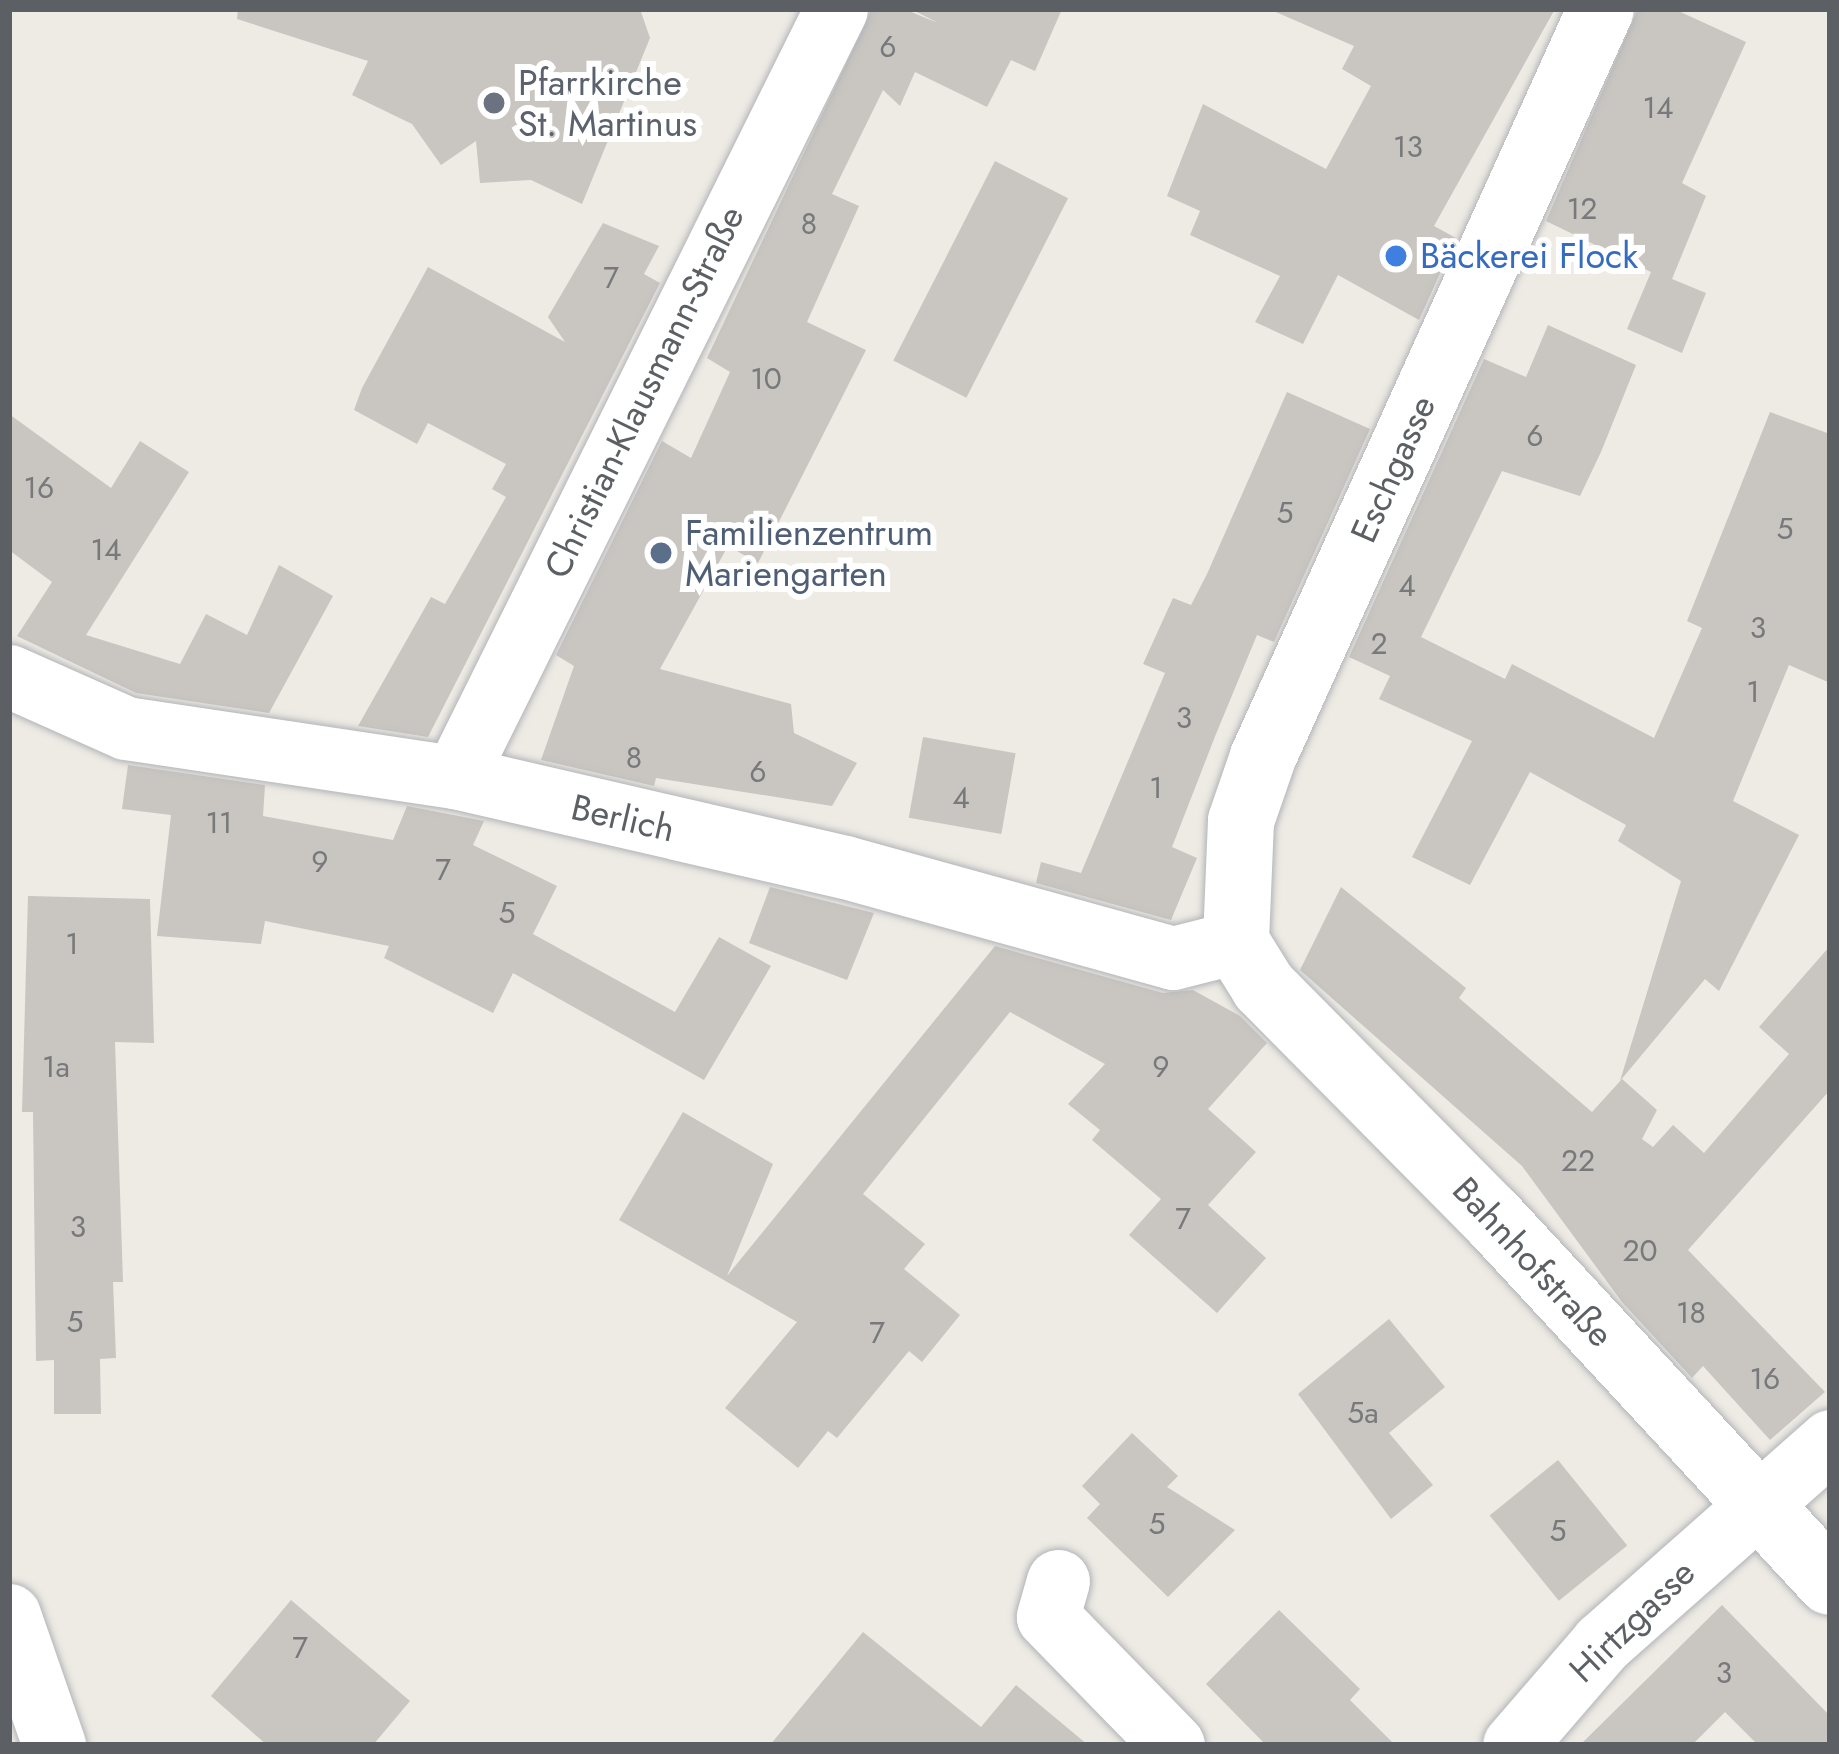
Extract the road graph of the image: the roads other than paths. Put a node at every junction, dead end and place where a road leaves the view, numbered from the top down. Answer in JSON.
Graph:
{"nodes":[{"id":1,"x":836,"y":9,"type":"edge"},
{"id":2,"x":1601,"y":9,"type":"edge"},
{"id":3,"x":9,"y":676,"type":"edge"},
{"id":4,"x":455,"y":777,"type":"junction"},
{"id":5,"x":1236,"y":942,"type":"junction"},
{"id":6,"x":1830,"y":1441,"type":"edge"},
{"id":7,"x":1757,"y":1504,"type":"junction"},
{"id":8,"x":1058,"y":1581,"type":"dead end"},
{"id":9,"x":1830,"y":1582,"type":"edge"},
{"id":10,"x":9,"y":1615,"type":"edge"},
{"id":11,"x":55,"y":1745,"type":"edge"},
{"id":12,"x":1173,"y":1745,"type":"edge"},
{"id":13,"x":1514,"y":1745,"type":"edge"}],
"edges":[{"from":1,"to":4,"type":"street","name":"Christian-Klausmann-Straße"},
{"from":2,"to":5,"type":"street","name":"Eschgasse"},
{"from":3,"to":4,"type":"street","name":"Berlich"},
{"from":4,"to":5,"type":"street","name":"Berlich"},
{"from":5,"to":7,"type":"street","name":"Bahnhofstraße"},
{"from":6,"to":7,"type":"street","name":"Hirtzgasse"},
{"from":7,"to":9,"type":"street","name":"Bahnhofstraße"},
{"from":7,"to":13,"type":"street","name":"Hirtzgasse"},
{"from":8,"to":12,"type":"street"},
{"from":10,"to":11,"type":"street"}]}
